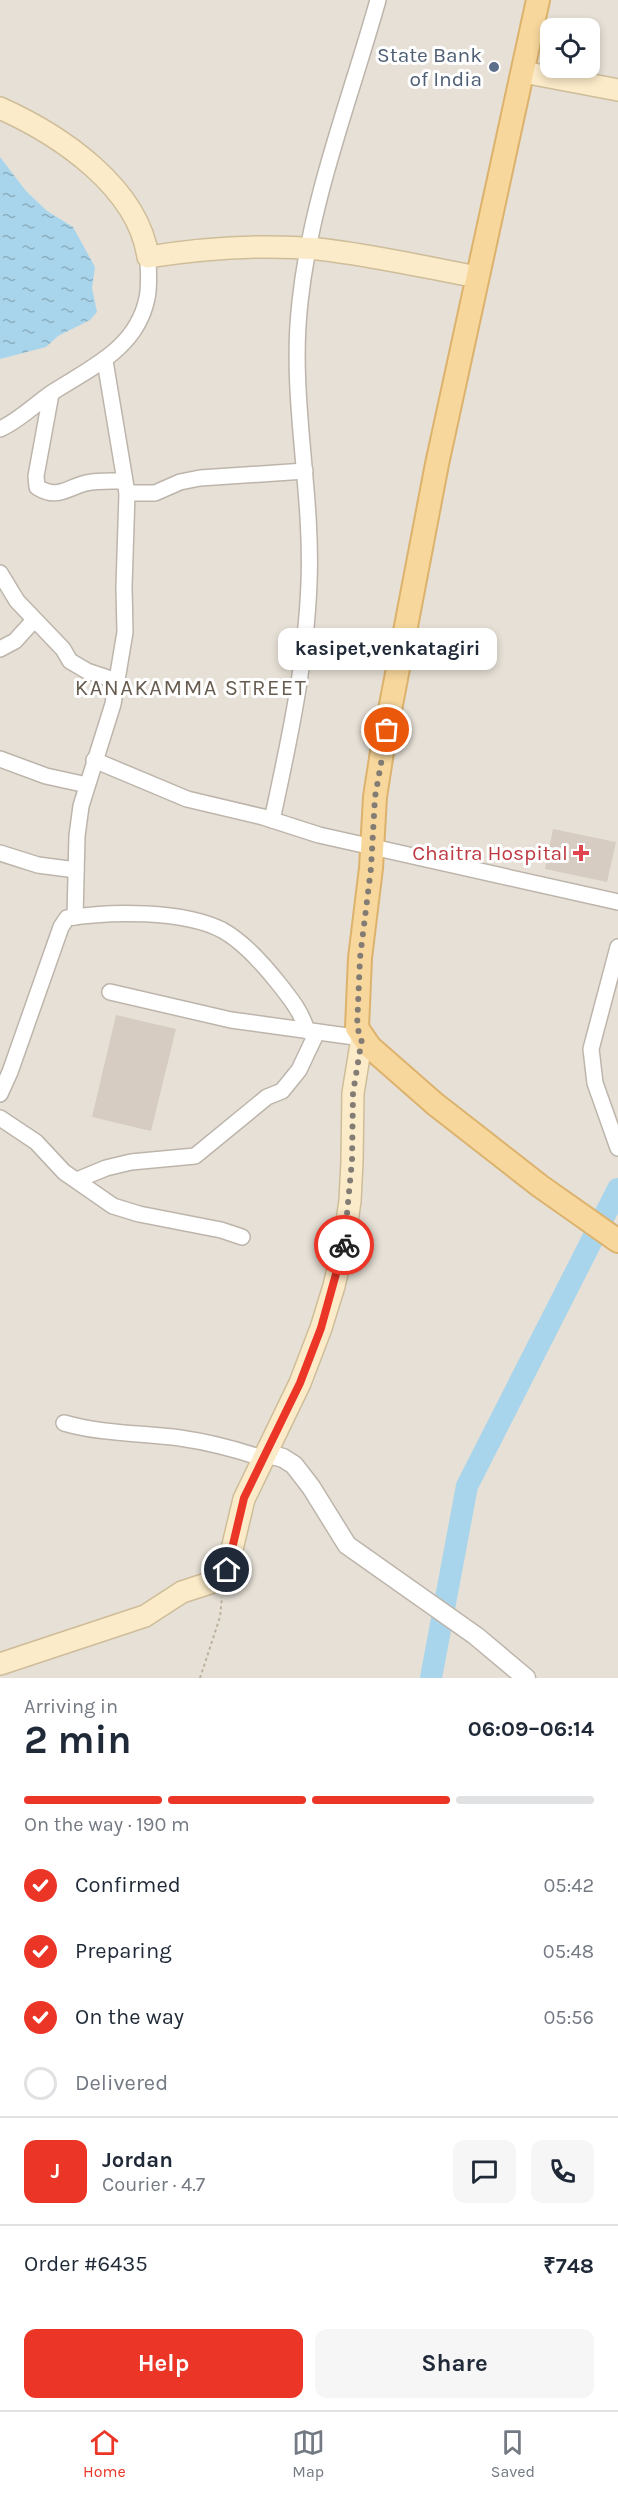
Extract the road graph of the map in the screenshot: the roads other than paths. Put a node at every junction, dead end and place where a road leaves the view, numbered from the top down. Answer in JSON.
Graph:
{"nodes":[{"id":1,"x":378,"y":0,"type":"edge"},
{"id":2,"x":538,"y":0,"type":"edge"},
{"id":3,"x":524,"y":72,"type":"junction"},
{"id":4,"x":618,"y":90,"type":"edge"},
{"id":5,"x":0,"y":108,"type":"edge"},
{"id":6,"x":308,"y":249,"type":"junction"},
{"id":7,"x":148,"y":257,"type":"junction"},
{"id":8,"x":477,"y":277,"type":"junction"},
{"id":9,"x":105,"y":361,"type":"junction"},
{"id":10,"x":51,"y":394,"type":"junction"},
{"id":11,"x":0,"y":429,"type":"edge"},
{"id":12,"x":305,"y":471,"type":"junction"},
{"id":13,"x":126,"y":487,"type":"junction"},
{"id":14,"x":0,"y":573,"type":"edge"},
{"id":15,"x":34,"y":620,"type":"junction"},
{"id":16,"x":0,"y":649,"type":"edge"},
{"id":17,"x":117,"y":681,"type":"junction"},
{"id":18,"x":0,"y":759,"type":"edge"},
{"id":19,"x":94,"y":760,"type":"junction"},
{"id":20,"x":87,"y":785,"type":"junction"},
{"id":21,"x":272,"y":820,"type":"junction"},
{"id":22,"x":372,"y":846,"type":"junction"},
{"id":23,"x":0,"y":853,"type":"edge"},
{"id":24,"x":76,"y":875,"type":"junction"},
{"id":25,"x":618,"y":902,"type":"edge"},
{"id":26,"x":75,"y":917,"type":"junction"},
{"id":27,"x":618,"y":947,"type":"edge"},
{"id":28,"x":110,"y":992,"type":"dead end"},
{"id":29,"x":312,"y":1032,"type":"junction"},
{"id":30,"x":362,"y":1038,"type":"junction"},
{"id":31,"x":0,"y":1094,"type":"edge"},
{"id":32,"x":0,"y":1118,"type":"edge"},
{"id":33,"x":618,"y":1148,"type":"edge"},
{"id":34,"x":77,"y":1180,"type":"junction"},
{"id":35,"x":242,"y":1237,"type":"dead end"},
{"id":36,"x":618,"y":1241,"type":"edge"},
{"id":37,"x":64,"y":1423,"type":"dead end"},
{"id":38,"x":264,"y":1455,"type":"junction"},
{"id":39,"x":0,"y":1664,"type":"edge"},
{"id":40,"x":526,"y":1678,"type":"edge"}],
"edges":[{"from":1,"to":6,"type":"street"},
{"from":2,"to":3,"type":"main road"},
{"from":3,"to":4,"type":"main road"},
{"from":3,"to":8,"type":"main road"},
{"from":5,"to":7,"type":"main road"},
{"from":6,"to":7,"type":"main road"},
{"from":6,"to":8,"type":"main road"},
{"from":6,"to":12,"type":"street"},
{"from":7,"to":9,"type":"street"},
{"from":8,"to":22,"type":"main road"},
{"from":9,"to":10,"type":"street"},
{"from":9,"to":13,"type":"street"},
{"from":10,"to":11,"type":"street"},
{"from":10,"to":13,"type":"street"},
{"from":12,"to":13,"type":"street"},
{"from":12,"to":21,"type":"street"},
{"from":13,"to":17,"type":"street"},
{"from":14,"to":15,"type":"street"},
{"from":15,"to":16,"type":"street"},
{"from":15,"to":17,"type":"street"},
{"from":17,"to":19,"type":"street"},
{"from":18,"to":20,"type":"street"},
{"from":19,"to":20,"type":"street"},
{"from":19,"to":21,"type":"street"},
{"from":20,"to":24,"type":"street"},
{"from":21,"to":22,"type":"street"},
{"from":22,"to":25,"type":"street"},
{"from":22,"to":30,"type":"main road"},
{"from":23,"to":24,"type":"street"},
{"from":24,"to":26,"type":"street"},
{"from":26,"to":29,"type":"street"},
{"from":26,"to":31,"type":"street"},
{"from":27,"to":33,"type":"street"},
{"from":28,"to":29,"type":"street"},
{"from":29,"to":30,"type":"street"},
{"from":29,"to":34,"type":"street"},
{"from":30,"to":36,"type":"main road"},
{"from":30,"to":38,"type":"main road"},
{"from":32,"to":34,"type":"street"},
{"from":34,"to":35,"type":"street"},
{"from":37,"to":38,"type":"street"},
{"from":38,"to":39,"type":"main road"},
{"from":38,"to":40,"type":"street"}]}
